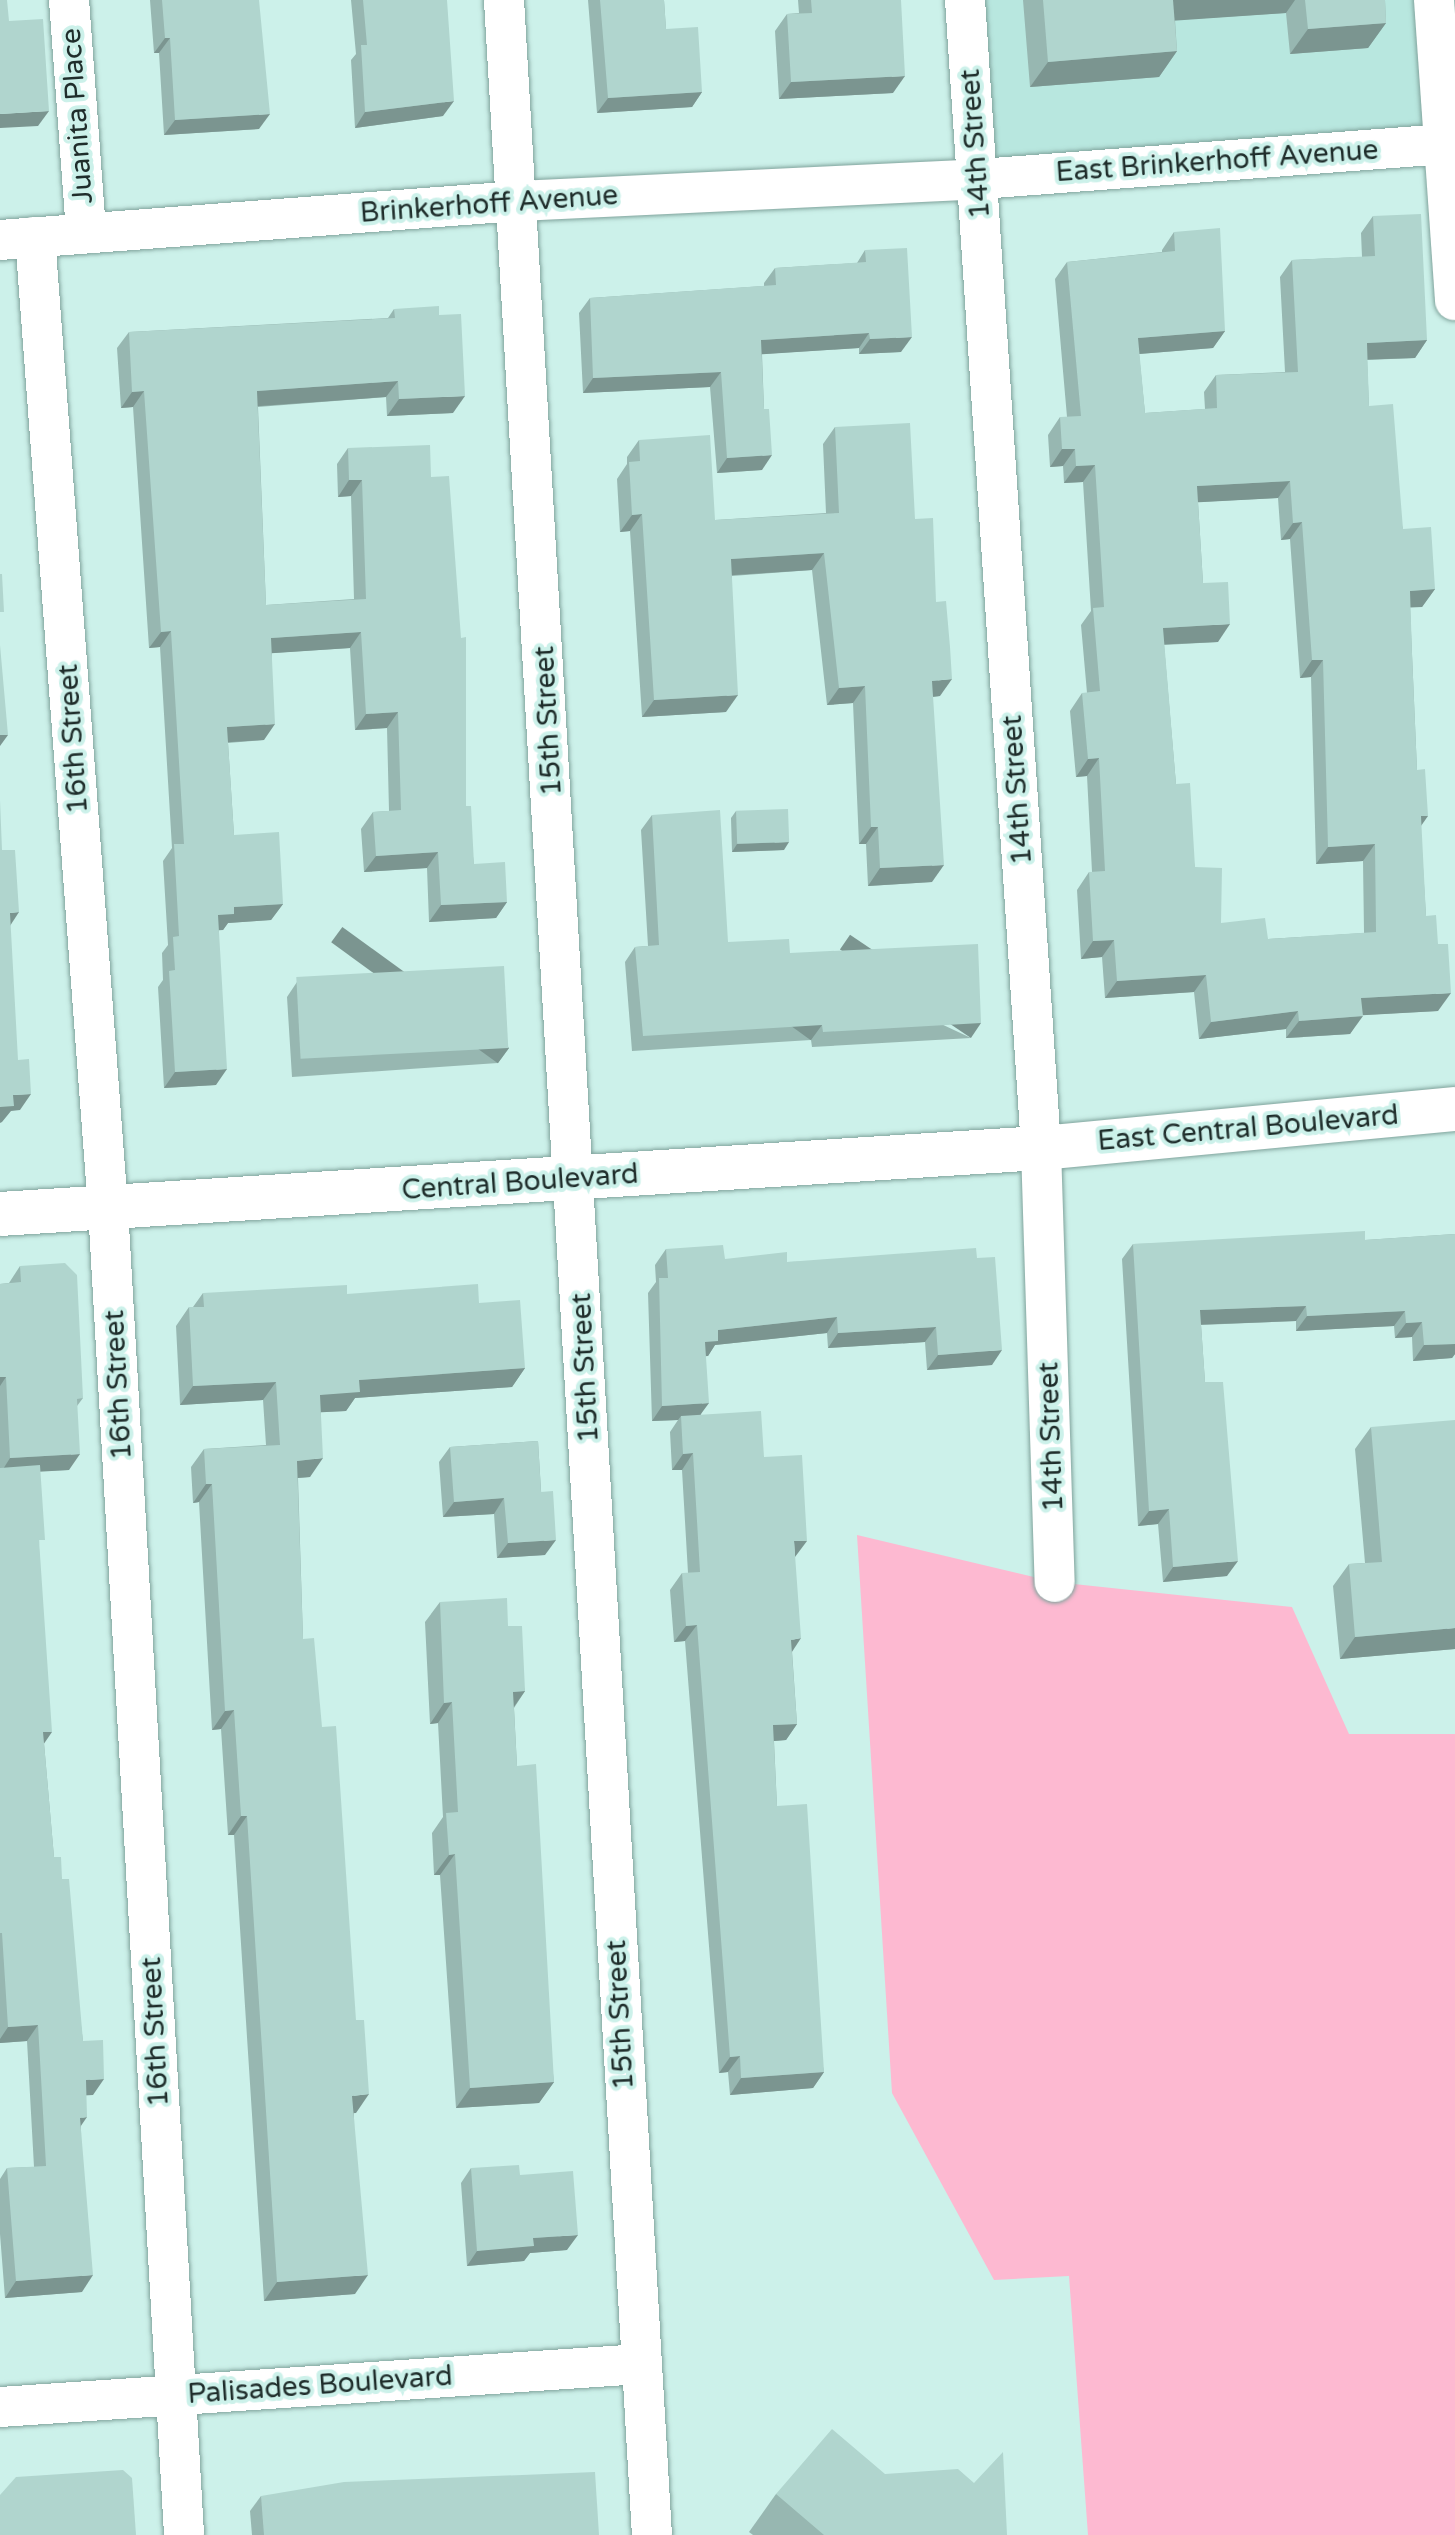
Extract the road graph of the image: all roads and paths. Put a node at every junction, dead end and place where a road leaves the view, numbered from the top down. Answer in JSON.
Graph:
{"nodes":[{"id":1,"x":69,"y":0,"type":"edge"},
{"id":2,"x":504,"y":0,"type":"edge"},
{"id":3,"x":965,"y":0,"type":"edge"},
{"id":4,"x":1434,"y":0,"type":"edge"},
{"id":5,"x":1451,"y":143,"type":"edge"},
{"id":6,"x":980,"y":179,"type":"junction"},
{"id":7,"x":517,"y":201,"type":"junction"},
{"id":8,"x":86,"y":233,"type":"junction"},
{"id":9,"x":18,"y":238,"type":"edge"},
{"id":10,"x":1455,"y":300,"type":"edge"},
{"id":11,"x":1455,"y":1109,"type":"edge"},
{"id":12,"x":1041,"y":1148,"type":"junction"},
{"id":13,"x":575,"y":1179,"type":"junction"},
{"id":14,"x":108,"y":1208,"type":"junction"},
{"id":15,"x":0,"y":1214,"type":"edge"},
{"id":16,"x":1055,"y":1582,"type":"dead end"},
{"id":17,"x":641,"y":2364,"type":"junction"},
{"id":18,"x":175,"y":2395,"type":"junction"},
{"id":19,"x":0,"y":2407,"type":"edge"},
{"id":20,"x":184,"y":2535,"type":"edge"},
{"id":21,"x":652,"y":2535,"type":"edge"}],
"edges":[{"from":1,"to":8,"type":"street","name":"Juanita Place"},
{"from":2,"to":7,"type":"street","name":"15th Street"},
{"from":3,"to":6,"type":"street","name":"14th Street"},
{"from":4,"to":5,"type":"street"},
{"from":5,"to":6,"type":"street","name":"East Brinkerhoff Avenue"},
{"from":5,"to":10,"type":"street"},
{"from":6,"to":7,"type":"street","name":"Brinkerhoff Avenue"},
{"from":6,"to":12,"type":"street","name":"14th Street"},
{"from":7,"to":8,"type":"street","name":"Brinkerhoff Avenue"},
{"from":7,"to":13,"type":"street","name":"15th Street"},
{"from":8,"to":9,"type":"street","name":"Brinkerhoff Avenue"},
{"from":9,"to":14,"type":"street","name":"16th Street"},
{"from":11,"to":12,"type":"main road","name":"East Central Boulevard"},
{"from":12,"to":13,"type":"main road","name":"Central Boulevard"},
{"from":12,"to":16,"type":"street","name":"14th Street"},
{"from":13,"to":14,"type":"main road","name":"Central Boulevard"},
{"from":13,"to":17,"type":"street","name":"15th Street"},
{"from":14,"to":15,"type":"main road","name":"Central Boulevard"},
{"from":14,"to":18,"type":"street","name":"16th Street"},
{"from":17,"to":18,"type":"street","name":"Palisades Boulevard"},
{"from":17,"to":21,"type":"street","name":"15th Street"},
{"from":18,"to":19,"type":"street","name":"Palisades Boulevard"},
{"from":18,"to":20,"type":"street","name":"16th Street"}]}
